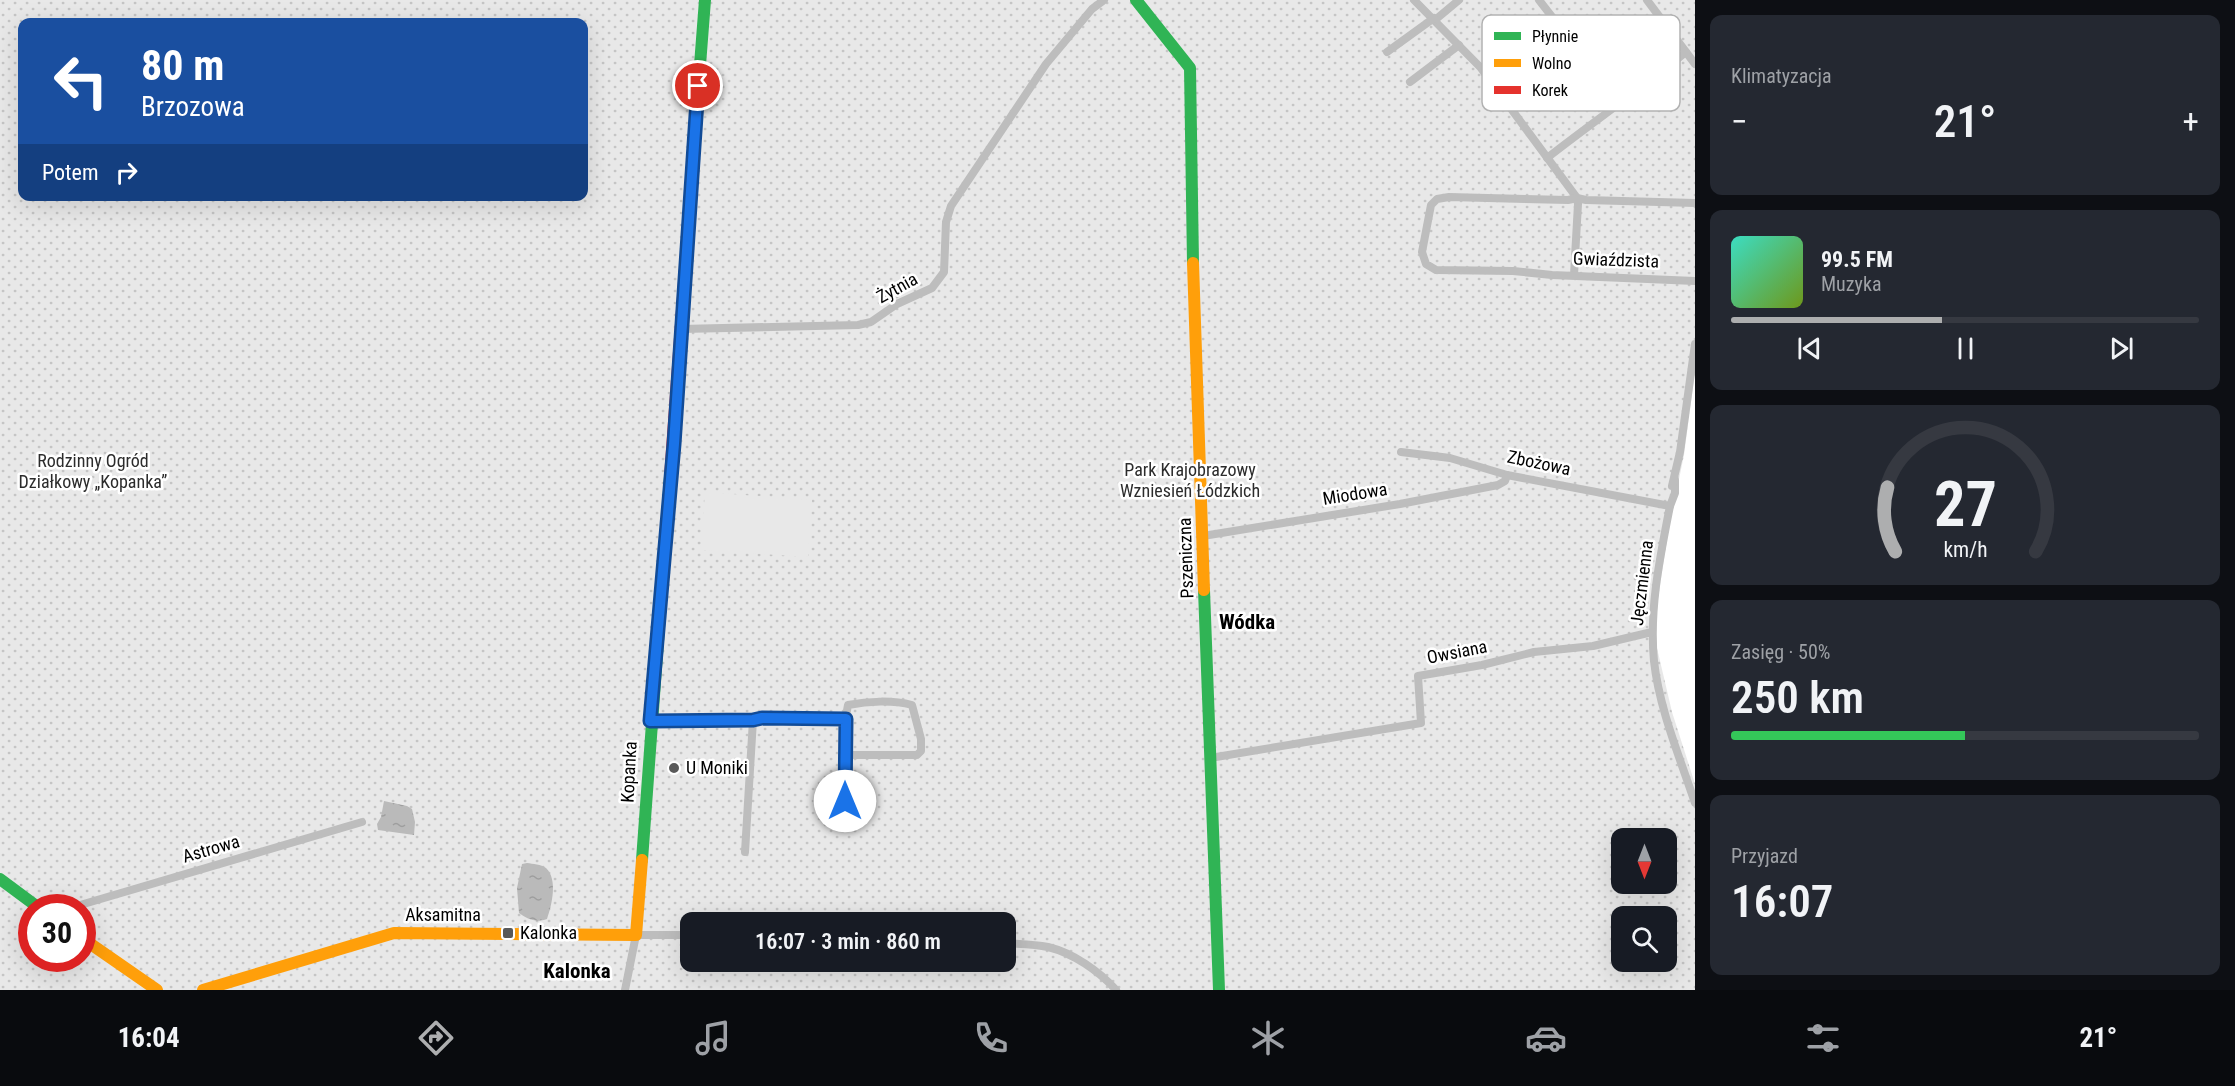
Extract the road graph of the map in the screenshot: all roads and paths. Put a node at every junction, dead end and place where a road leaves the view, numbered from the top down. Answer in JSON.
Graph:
{"nodes":[{"id":1,"x":705,"y":0,"type":"edge"},
{"id":2,"x":1104,"y":0,"type":"edge"},
{"id":3,"x":1136,"y":0,"type":"edge"},
{"id":4,"x":1413,"y":0,"type":"edge"},
{"id":5,"x":1459,"y":0,"type":"edge"},
{"id":6,"x":1539,"y":0,"type":"edge"},
{"id":7,"x":1647,"y":0,"type":"edge"},
{"id":8,"x":1551,"y":15,"type":"edge"},
{"id":9,"x":1658,"y":15,"type":"edge"},
{"id":10,"x":1435,"y":19,"type":"junction"},
{"id":11,"x":1680,"y":44,"type":"edge"},
{"id":12,"x":1459,"y":45,"type":"junction"},
{"id":13,"x":1386,"y":52,"type":"dead end"},
{"id":14,"x":1686,"y":52,"type":"junction"},
{"id":15,"x":1680,"y":57,"type":"edge"},
{"id":16,"x":1695,"y":64,"type":"edge"},
{"id":17,"x":1482,"y":69,"type":"edge"},
{"id":18,"x":1410,"y":82,"type":"dead end"},
{"id":19,"x":1513,"y":111,"type":"edge"},
{"id":20,"x":1609,"y":111,"type":"edge"},
{"id":21,"x":1547,"y":158,"type":"junction"},
{"id":22,"x":1577,"y":198,"type":"junction"},
{"id":23,"x":1695,"y":203,"type":"edge"},
{"id":24,"x":1574,"y":275,"type":"junction"},
{"id":25,"x":1695,"y":281,"type":"edge"},
{"id":26,"x":681,"y":329,"type":"junction"},
{"id":27,"x":1695,"y":344,"type":"edge"},
{"id":28,"x":1401,"y":452,"type":"dead end"},
{"id":29,"x":1507,"y":475,"type":"junction"},
{"id":30,"x":1670,"y":506,"type":"junction"},
{"id":31,"x":1203,"y":536,"type":"junction"},
{"id":32,"x":1652,"y":632,"type":"junction"},
{"id":33,"x":846,"y":719,"type":"junction"},
{"id":34,"x":753,"y":720,"type":"junction"},
{"id":35,"x":650,"y":721,"type":"junction"},
{"id":36,"x":846,"y":755,"type":"junction"},
{"id":37,"x":1210,"y":758,"type":"junction"},
{"id":38,"x":845,"y":801,"type":"dead end"},
{"id":39,"x":1695,"y":803,"type":"edge"},
{"id":40,"x":362,"y":822,"type":"dead end"},
{"id":41,"x":745,"y":852,"type":"dead end"},
{"id":42,"x":0,"y":879,"type":"edge"},
{"id":43,"x":20,"y":894,"type":"edge"},
{"id":44,"x":96,"y":900,"type":"edge"},
{"id":45,"x":636,"y":935,"type":"junction"},
{"id":46,"x":680,"y":935,"type":"edge"},
{"id":47,"x":1016,"y":944,"type":"edge"},
{"id":48,"x":96,"y":948,"type":"edge"},
{"id":49,"x":220,"y":987,"type":"edge"},
{"id":50,"x":157,"y":990,"type":"edge"},
{"id":51,"x":203,"y":990,"type":"edge"},
{"id":52,"x":625,"y":990,"type":"edge"},
{"id":53,"x":1116,"y":990,"type":"edge"},
{"id":54,"x":1219,"y":990,"type":"edge"}],
"edges":[{"from":1,"to":26,"type":"street","name":"Kopanka"},
{"from":2,"to":26,"type":"street","name":"Żytnia"},
{"from":3,"to":31,"type":"street","name":"Pszeniczna"},
{"from":4,"to":10,"type":"street"},
{"from":5,"to":10,"type":"street"},
{"from":6,"to":8,"type":"street"},
{"from":7,"to":9,"type":"street"},
{"from":10,"to":12,"type":"street"},
{"from":10,"to":13,"type":"street"},
{"from":11,"to":14,"type":"street"},
{"from":12,"to":17,"type":"street"},
{"from":12,"to":18,"type":"street"},
{"from":14,"to":15,"type":"street"},
{"from":14,"to":16,"type":"street"},
{"from":19,"to":21,"type":"street"},
{"from":20,"to":21,"type":"street"},
{"from":21,"to":22,"type":"street"},
{"from":22,"to":23,"type":"street"},
{"from":22,"to":24,"type":"street"},
{"from":22,"to":24,"type":"street","name":"Gwiaździsta"},
{"from":24,"to":25,"type":"street","name":"Gwiaździsta"},
{"from":26,"to":35,"type":"street","name":"Kopanka"},
{"from":27,"to":30,"type":"street","name":"Jęczmienna"},
{"from":28,"to":29,"type":"street","name":"Zbożowa"},
{"from":29,"to":30,"type":"street","name":"Zbożowa"},
{"from":29,"to":31,"type":"street","name":"Miodowa"},
{"from":30,"to":32,"type":"street","name":"Jęczmienna"},
{"from":31,"to":37,"type":"street","name":"Pszeniczna"},
{"from":32,"to":37,"type":"street","name":"Owsiana"},
{"from":32,"to":39,"type":"street","name":"Jęczmienna"},
{"from":33,"to":34,"type":"street"},
{"from":33,"to":36,"type":"street"},
{"from":33,"to":36,"type":"street"},
{"from":34,"to":35,"type":"street"},
{"from":34,"to":41,"type":"street"},
{"from":35,"to":45,"type":"street","name":"Kopanka"},
{"from":36,"to":38,"type":"street"},
{"from":37,"to":54,"type":"street","name":"Pszeniczna"},
{"from":40,"to":44,"type":"street","name":"Astrowa"},
{"from":42,"to":43,"type":"street"},
{"from":45,"to":46,"type":"street","name":"Aksamitna"},
{"from":45,"to":49,"type":"street","name":"Aksamitna"},
{"from":45,"to":52,"type":"street"},
{"from":47,"to":53,"type":"street"},
{"from":48,"to":50,"type":"street"},
{"from":49,"to":51,"type":"street","name":"Aksamitna"}]}
